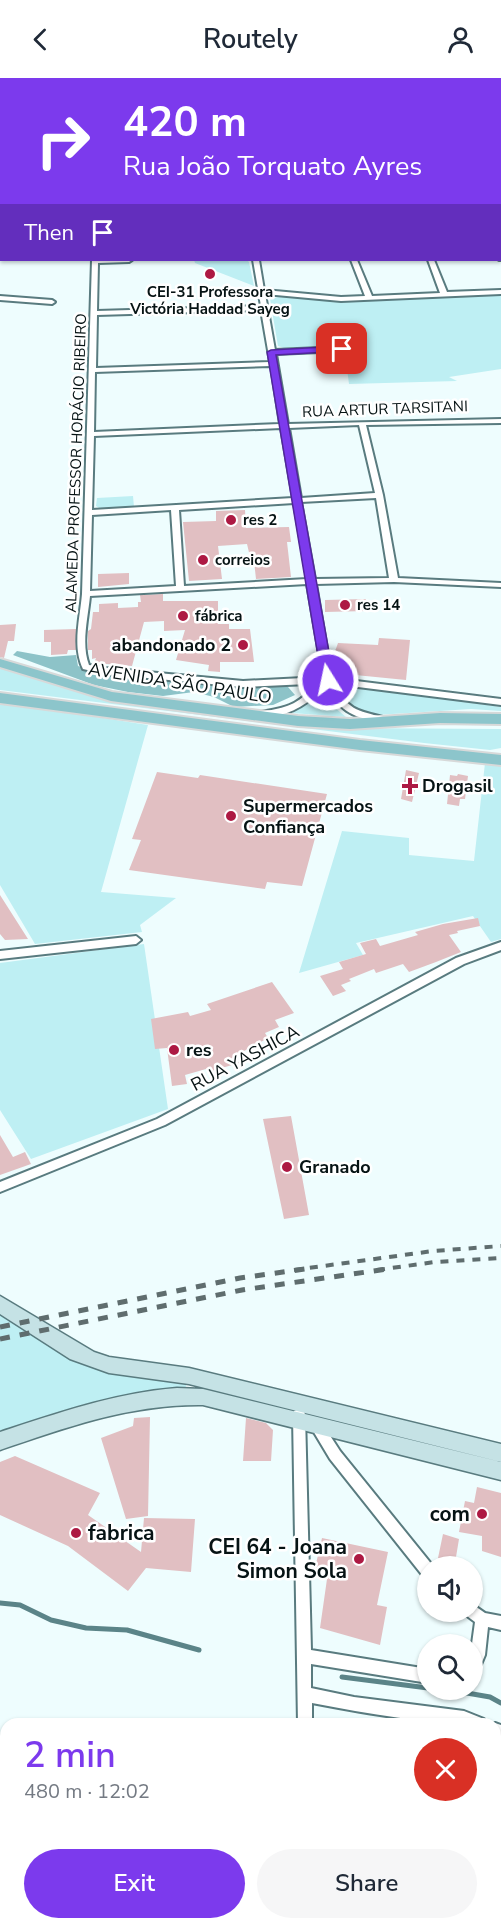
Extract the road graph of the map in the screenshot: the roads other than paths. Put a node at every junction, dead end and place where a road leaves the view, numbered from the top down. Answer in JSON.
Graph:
{"nodes":[{"id":1,"x":95,"y":261,"type":"edge"},
{"id":2,"x":255,"y":261,"type":"edge"},
{"id":3,"x":354,"y":261,"type":"edge"},
{"id":4,"x":431,"y":261,"type":"edge"},
{"id":5,"x":261,"y":292,"type":"junction"},
{"id":6,"x":501,"y":292,"type":"edge"},
{"id":7,"x":444,"y":294,"type":"junction"},
{"id":8,"x":369,"y":297,"type":"junction"},
{"id":9,"x":0,"y":298,"type":"edge"},
{"id":10,"x":52,"y":302,"type":"dead end"},
{"id":11,"x":263,"y":308,"type":"junction"},
{"id":12,"x":95,"y":313,"type":"junction"},
{"id":13,"x":342,"y":349,"type":"dead end"},
{"id":14,"x":271,"y":352,"type":"junction"},
{"id":15,"x":273,"y":364,"type":"junction"},
{"id":16,"x":93,"y":370,"type":"junction"},
{"id":17,"x":501,"y":421,"type":"edge"},
{"id":18,"x":362,"y":423,"type":"junction"},
{"id":19,"x":285,"y":426,"type":"junction"},
{"id":20,"x":91,"y":434,"type":"junction"},
{"id":21,"x":379,"y":495,"type":"junction"},
{"id":22,"x":295,"y":500,"type":"junction"},
{"id":23,"x":175,"y":507,"type":"junction"},
{"id":24,"x":88,"y":513,"type":"junction"},
{"id":25,"x":394,"y":580,"type":"junction"},
{"id":26,"x":311,"y":581,"type":"junction"},
{"id":27,"x":501,"y":585,"type":"edge"},
{"id":28,"x":180,"y":589,"type":"junction"},
{"id":29,"x":86,"y":594,"type":"junction"},
{"id":30,"x":5,"y":664,"type":"edge"},
{"id":31,"x":308,"y":680,"type":"junction"},
{"id":32,"x":328,"y":680,"type":"junction"},
{"id":33,"x":0,"y":697,"type":"edge"},
{"id":34,"x":501,"y":702,"type":"edge"},
{"id":35,"x":242,"y":714,"type":"junction"},
{"id":36,"x":498,"y":720,"type":"edge"},
{"id":37,"x":390,"y":721,"type":"junction"},
{"id":38,"x":386,"y":748,"type":"junction"},
{"id":39,"x":501,"y":753,"type":"edge"},
{"id":40,"x":501,"y":759,"type":"edge"},
{"id":41,"x":136,"y":940,"type":"dead end"},
{"id":42,"x":501,"y":946,"type":"edge"},
{"id":43,"x":0,"y":954,"type":"edge"},
{"id":44,"x":0,"y":1187,"type":"edge"},
{"id":45,"x":0,"y":1304,"type":"edge"},
{"id":46,"x":305,"y":1416,"type":"junction"},
{"id":47,"x":0,"y":1441,"type":"edge"},
{"id":48,"x":501,"y":1453,"type":"edge"},
{"id":49,"x":501,"y":1471,"type":"edge"},
{"id":50,"x":417,"y":1557,"type":"edge"},
{"id":51,"x":483,"y":1617,"type":"edge"},
{"id":52,"x":501,"y":1623,"type":"edge"},
{"id":53,"x":303,"y":1656,"type":"junction"},
{"id":54,"x":417,"y":1674,"type":"edge"},
{"id":55,"x":304,"y":1694,"type":"junction"},
{"id":56,"x":305,"y":1718,"type":"edge"},
{"id":57,"x":464,"y":1718,"type":"edge"}],
"edges":[{"from":1,"to":12,"type":"street","name":"ALAMEDA PROFESSOR HORÁCIO RIBEIRO"},
{"from":2,"to":5,"type":"street"},
{"from":3,"to":8,"type":"street"},
{"from":4,"to":7,"type":"street"},
{"from":5,"to":8,"type":"street"},
{"from":5,"to":11,"type":"street"},
{"from":6,"to":7,"type":"street"},
{"from":7,"to":8,"type":"street"},
{"from":9,"to":10,"type":"street"},
{"from":11,"to":12,"type":"street"},
{"from":11,"to":14,"type":"street"},
{"from":12,"to":16,"type":"street","name":"ALAMEDA PROFESSOR HORÁCIO RIBEIRO"},
{"from":13,"to":14,"type":"street"},
{"from":14,"to":15,"type":"street"},
{"from":15,"to":16,"type":"street"},
{"from":15,"to":19,"type":"street"},
{"from":16,"to":20,"type":"street","name":"ALAMEDA PROFESSOR HORÁCIO RIBEIRO"},
{"from":17,"to":18,"type":"street","name":"RUA ARTUR TARSITANI"},
{"from":18,"to":19,"type":"street","name":"RUA ARTUR TARSITANI"},
{"from":18,"to":21,"type":"street"},
{"from":19,"to":20,"type":"street","name":"RUA ARTUR TARSITANI"},
{"from":19,"to":22,"type":"street"},
{"from":20,"to":24,"type":"street","name":"ALAMEDA PROFESSOR HORÁCIO RIBEIRO"},
{"from":21,"to":22,"type":"street"},
{"from":21,"to":25,"type":"street"},
{"from":22,"to":23,"type":"street"},
{"from":22,"to":26,"type":"street"},
{"from":23,"to":24,"type":"street"},
{"from":23,"to":28,"type":"street"},
{"from":24,"to":29,"type":"street","name":"ALAMEDA PROFESSOR HORÁCIO RIBEIRO"},
{"from":25,"to":26,"type":"street"},
{"from":25,"to":27,"type":"street"},
{"from":26,"to":28,"type":"street"},
{"from":26,"to":32,"type":"street"},
{"from":28,"to":29,"type":"street"},
{"from":29,"to":31,"type":"street","name":"ALAMEDA PROFESSOR HORÁCIO RIBEIRO"},
{"from":30,"to":35,"type":"main road","name":"AVENIDA SÃO PAULO"},
{"from":31,"to":32,"type":"street"},
{"from":31,"to":35,"type":"street"},
{"from":32,"to":34,"type":"street"},
{"from":32,"to":37,"type":"street"},
{"from":33,"to":38,"type":"main road","name":"AVENIDA SÃO PAULO"},
{"from":35,"to":37,"type":"main road","name":"AVENIDA SÃO PAULO"},
{"from":36,"to":37,"type":"main road","name":"AVENIDA SÃO PAULO"},
{"from":38,"to":39,"type":"main road"},
{"from":38,"to":40,"type":"main road","name":"AVENIDA SÃO PAULO"},
{"from":41,"to":43,"type":"street"},
{"from":42,"to":44,"type":"street","name":"RUA YASHICA"},
{"from":45,"to":46,"type":"main road"},
{"from":46,"to":47,"type":"main road"},
{"from":46,"to":48,"type":"main road"},
{"from":46,"to":49,"type":"main road"},
{"from":46,"to":50,"type":"street"},
{"from":46,"to":53,"type":"street"},
{"from":51,"to":52,"type":"street"},
{"from":53,"to":54,"type":"street"},
{"from":53,"to":55,"type":"street"},
{"from":55,"to":56,"type":"street"},
{"from":55,"to":57,"type":"street"}]}
